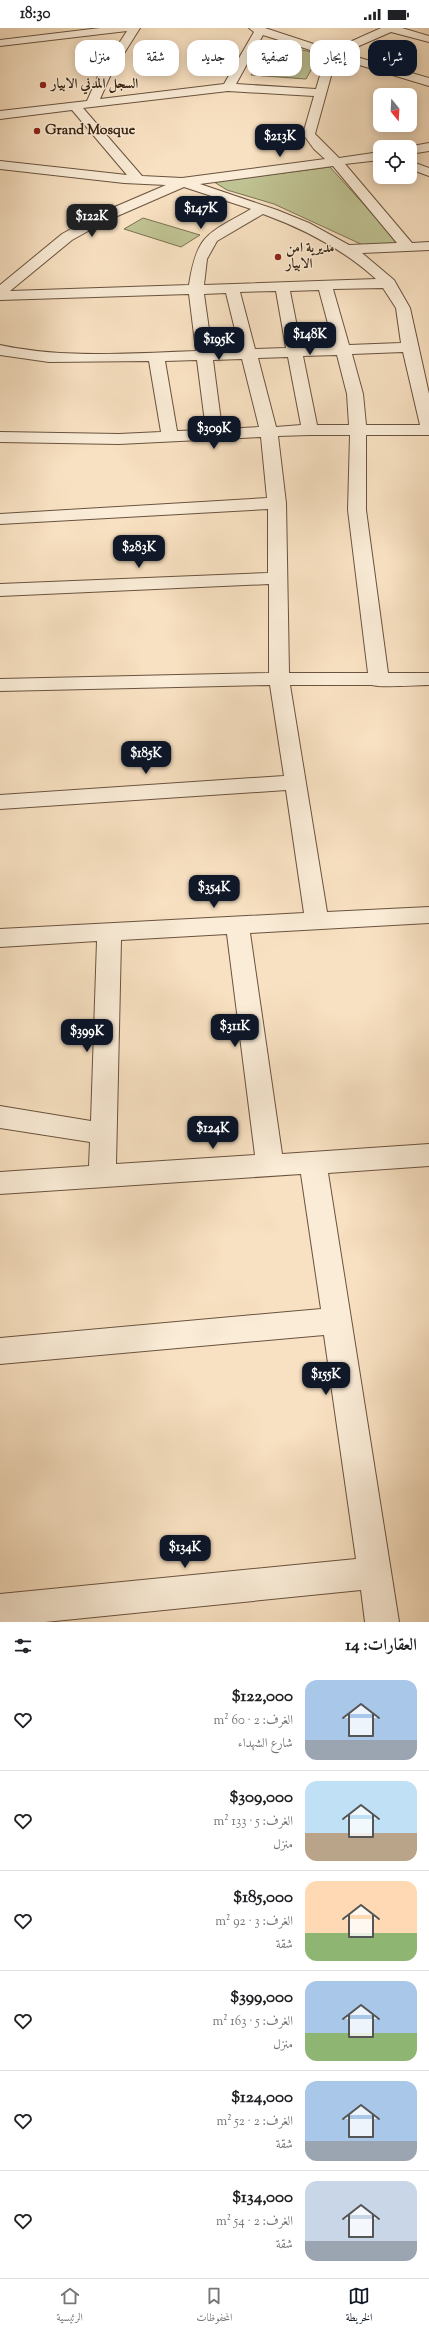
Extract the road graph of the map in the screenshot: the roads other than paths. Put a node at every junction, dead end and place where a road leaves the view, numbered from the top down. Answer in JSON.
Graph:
{"nodes":[{"id":1,"x":20,"y":28,"type":"edge"},
{"id":2,"x":128,"y":28,"type":"edge"},
{"id":3,"x":134,"y":28,"type":"edge"},
{"id":4,"x":272,"y":28,"type":"edge"},
{"id":5,"x":390,"y":28,"type":"edge"},
{"id":6,"x":101,"y":29,"type":"edge"},
{"id":7,"x":257,"y":29,"type":"edge"},
{"id":8,"x":29,"y":39,"type":"junction"},
{"id":9,"x":429,"y":39,"type":"edge"},
{"id":10,"x":360,"y":41,"type":"edge"},
{"id":11,"x":310,"y":42,"type":"edge"},
{"id":12,"x":0,"y":43,"type":"edge"},
{"id":13,"x":310,"y":44,"type":"edge"},
{"id":14,"x":360,"y":58,"type":"edge"},
{"id":15,"x":360,"y":60,"type":"edge"},
{"id":16,"x":327,"y":76,"type":"edge"},
{"id":17,"x":429,"y":76,"type":"edge"},
{"id":18,"x":429,"y":82,"type":"edge"},
{"id":19,"x":228,"y":87,"type":"junction"},
{"id":20,"x":320,"y":93,"type":"junction"},
{"id":21,"x":92,"y":104,"type":"junction"},
{"id":22,"x":75,"y":106,"type":"junction"},
{"id":23,"x":0,"y":115,"type":"edge"},
{"id":24,"x":429,"y":146,"type":"edge"},
{"id":25,"x":417,"y":149,"type":"edge"},
{"id":26,"x":373,"y":157,"type":"edge"},
{"id":27,"x":338,"y":163,"type":"junction"},
{"id":28,"x":0,"y":165,"type":"edge"},
{"id":29,"x":417,"y":168,"type":"edge"},
{"id":30,"x":429,"y":172,"type":"edge"},
{"id":31,"x":138,"y":180,"type":"junction"},
{"id":32,"x":182,"y":182,"type":"junction"},
{"id":33,"x":261,"y":209,"type":"junction"},
{"id":34,"x":408,"y":246,"type":"junction"},
{"id":35,"x":429,"y":246,"type":"edge"},
{"id":36,"x":346,"y":249,"type":"junction"},
{"id":37,"x":389,"y":283,"type":"junction"},
{"id":38,"x":325,"y":285,"type":"junction"},
{"id":39,"x":282,"y":287,"type":"junction"},
{"id":40,"x":232,"y":288,"type":"junction"},
{"id":41,"x":196,"y":289,"type":"junction"},
{"id":42,"x":0,"y":292,"type":"edge"},
{"id":43,"x":0,"y":296,"type":"edge"},
{"id":44,"x":410,"y":347,"type":"junction"},
{"id":45,"x":0,"y":350,"type":"edge"},
{"id":46,"x":344,"y":350,"type":"junction"},
{"id":47,"x":296,"y":352,"type":"junction"},
{"id":48,"x":248,"y":354,"type":"junction"},
{"id":49,"x":204,"y":356,"type":"junction"},
{"id":50,"x":156,"y":357,"type":"junction"},
{"id":51,"x":429,"y":429,"type":"edge"},
{"id":52,"x":310,"y":430,"type":"junction"},
{"id":53,"x":358,"y":430,"type":"junction"},
{"id":54,"x":269,"y":434,"type":"junction"},
{"id":55,"x":215,"y":436,"type":"junction"},
{"id":56,"x":0,"y":437,"type":"edge"},
{"id":57,"x":170,"y":437,"type":"junction"},
{"id":58,"x":277,"y":503,"type":"junction"},
{"id":59,"x":0,"y":519,"type":"edge"},
{"id":60,"x":280,"y":578,"type":"junction"},
{"id":61,"x":0,"y":590,"type":"edge"},
{"id":62,"x":279,"y":679,"type":"junction"},
{"id":63,"x":429,"y":679,"type":"edge"},
{"id":64,"x":379,"y":681,"type":"junction"},
{"id":65,"x":0,"y":685,"type":"edge"},
{"id":66,"x":295,"y":782,"type":"junction"},
{"id":67,"x":0,"y":802,"type":"edge"},
{"id":68,"x":429,"y":915,"type":"edge"},
{"id":69,"x":317,"y":921,"type":"junction"},
{"id":70,"x":237,"y":925,"type":"junction"},
{"id":71,"x":109,"y":932,"type":"junction"},
{"id":72,"x":0,"y":938,"type":"edge"},
{"id":73,"x":0,"y":1117,"type":"edge"},
{"id":74,"x":104,"y":1134,"type":"junction"},
{"id":75,"x":429,"y":1155,"type":"edge"},
{"id":76,"x":313,"y":1163,"type":"junction"},
{"id":77,"x":270,"y":1165,"type":"junction"},
{"id":78,"x":102,"y":1176,"type":"junction"},
{"id":79,"x":0,"y":1183,"type":"edge"},
{"id":80,"x":336,"y":1321,"type":"junction"},
{"id":81,"x":0,"y":1351,"type":"edge"},
{"id":82,"x":374,"y":1572,"type":"junction"},
{"id":83,"x":0,"y":1610,"type":"edge"},
{"id":84,"x":382,"y":1622,"type":"edge"}],
"edges":[{"from":1,"to":8,"type":"street"},
{"from":2,"to":6,"type":"street"},
{"from":3,"to":21,"type":"street"},
{"from":4,"to":11,"type":"street"},
{"from":5,"to":9,"type":"street"},
{"from":5,"to":10,"type":"street"},
{"from":6,"to":8,"type":"street"},
{"from":7,"to":13,"type":"street"},
{"from":7,"to":19,"type":"street"},
{"from":8,"to":12,"type":"street"},
{"from":14,"to":17,"type":"street"},
{"from":15,"to":18,"type":"street"},
{"from":16,"to":20,"type":"street"},
{"from":19,"to":20,"type":"street"},
{"from":19,"to":21,"type":"street"},
{"from":20,"to":27,"type":"street"},
{"from":21,"to":22,"type":"street"},
{"from":22,"to":23,"type":"street"},
{"from":22,"to":31,"type":"street"},
{"from":24,"to":25,"type":"street"},
{"from":26,"to":27,"type":"street"},
{"from":27,"to":32,"type":"street"},
{"from":27,"to":34,"type":"street"},
{"from":28,"to":31,"type":"street"},
{"from":29,"to":30,"type":"street"},
{"from":31,"to":32,"type":"street"},
{"from":32,"to":33,"type":"street"},
{"from":32,"to":42,"type":"street"},
{"from":33,"to":36,"type":"street"},
{"from":33,"to":41,"type":"street"},
{"from":34,"to":35,"type":"street"},
{"from":34,"to":36,"type":"street"},
{"from":36,"to":37,"type":"street"},
{"from":37,"to":38,"type":"street"},
{"from":37,"to":44,"type":"street"},
{"from":38,"to":39,"type":"street"},
{"from":38,"to":46,"type":"street"},
{"from":39,"to":40,"type":"street"},
{"from":39,"to":47,"type":"street"},
{"from":40,"to":41,"type":"street"},
{"from":40,"to":48,"type":"street"},
{"from":41,"to":43,"type":"street"},
{"from":41,"to":49,"type":"street"},
{"from":44,"to":46,"type":"street"},
{"from":44,"to":51,"type":"street"},
{"from":45,"to":50,"type":"street"},
{"from":46,"to":47,"type":"street"},
{"from":46,"to":53,"type":"street"},
{"from":47,"to":48,"type":"street"},
{"from":47,"to":52,"type":"street"},
{"from":48,"to":49,"type":"street"},
{"from":48,"to":54,"type":"street"},
{"from":49,"to":50,"type":"street"},
{"from":49,"to":55,"type":"street"},
{"from":50,"to":57,"type":"street"},
{"from":51,"to":53,"type":"street"},
{"from":52,"to":53,"type":"street"},
{"from":52,"to":54,"type":"street"},
{"from":53,"to":64,"type":"street"},
{"from":54,"to":55,"type":"street"},
{"from":54,"to":58,"type":"street"},
{"from":55,"to":57,"type":"street"},
{"from":56,"to":57,"type":"street"},
{"from":58,"to":59,"type":"street"},
{"from":58,"to":60,"type":"street"},
{"from":60,"to":61,"type":"street"},
{"from":60,"to":62,"type":"street"},
{"from":62,"to":64,"type":"street"},
{"from":62,"to":65,"type":"street"},
{"from":62,"to":66,"type":"street"},
{"from":63,"to":64,"type":"street"},
{"from":66,"to":67,"type":"street"},
{"from":66,"to":69,"type":"street"},
{"from":68,"to":69,"type":"street"},
{"from":69,"to":70,"type":"street"},
{"from":70,"to":71,"type":"street"},
{"from":70,"to":77,"type":"street"},
{"from":71,"to":72,"type":"street"},
{"from":71,"to":74,"type":"street"},
{"from":73,"to":74,"type":"street"},
{"from":74,"to":78,"type":"street"},
{"from":75,"to":76,"type":"street"},
{"from":76,"to":77,"type":"street"},
{"from":76,"to":80,"type":"street"},
{"from":77,"to":78,"type":"street"},
{"from":78,"to":79,"type":"street"},
{"from":80,"to":81,"type":"street"},
{"from":80,"to":82,"type":"street"},
{"from":82,"to":83,"type":"street"},
{"from":82,"to":84,"type":"street"}]}
